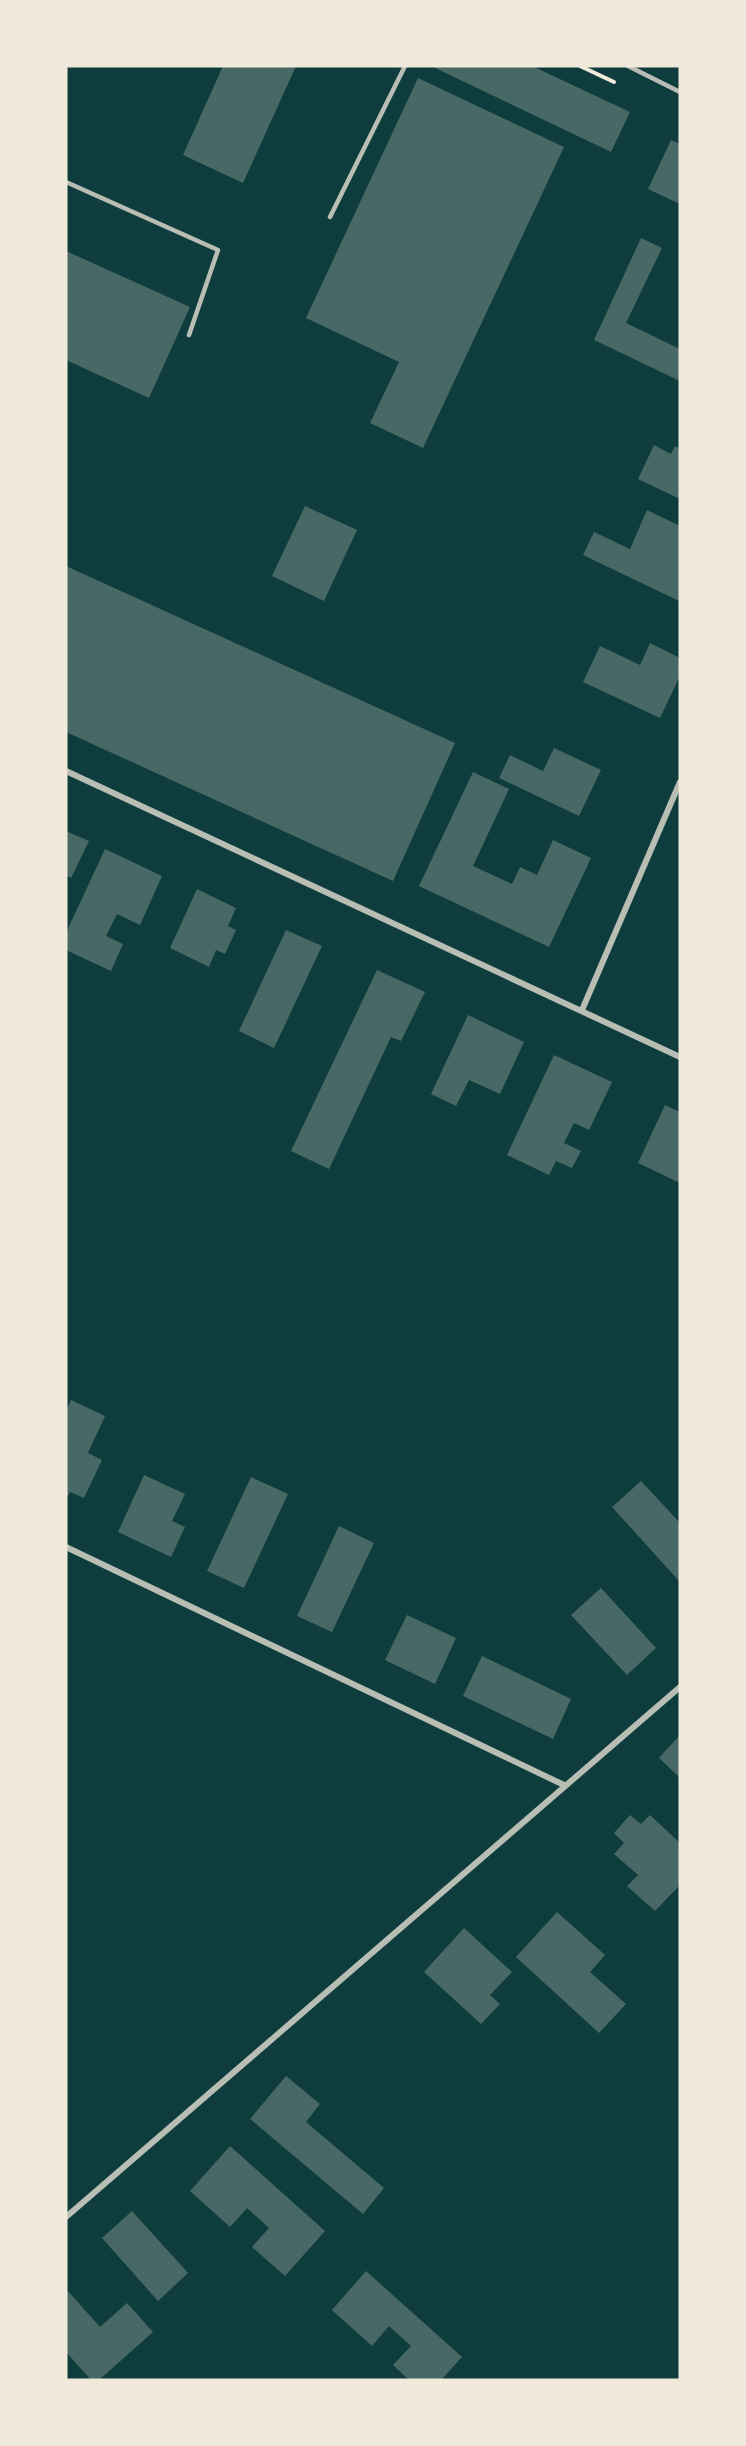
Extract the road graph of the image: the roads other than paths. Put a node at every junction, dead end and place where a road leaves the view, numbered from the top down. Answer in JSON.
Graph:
{"nodes":[{"id":1,"x":405,"y":66,"type":"edge"},
{"id":2,"x":628,"y":66,"type":"edge"},
{"id":3,"x":680,"y":92,"type":"edge"},
{"id":4,"x":66,"y":182,"type":"edge"},
{"id":5,"x":330,"y":217,"type":"dead end"},
{"id":6,"x":189,"y":335,"type":"dead end"},
{"id":7,"x":66,"y":771,"type":"edge"},
{"id":8,"x":680,"y":782,"type":"edge"},
{"id":9,"x":582,"y":1010,"type":"junction"},
{"id":10,"x":680,"y":1057,"type":"edge"},
{"id":11,"x":66,"y":1547,"type":"edge"},
{"id":12,"x":680,"y":1687,"type":"edge"},
{"id":13,"x":564,"y":1785,"type":"junction"},
{"id":14,"x":66,"y":2217,"type":"edge"}],
"edges":[{"from":1,"to":5,"type":"lane"},
{"from":2,"to":3,"type":"lane"},
{"from":4,"to":6,"type":"lane"},
{"from":7,"to":9,"type":"street"},
{"from":8,"to":9,"type":"street"},
{"from":9,"to":10,"type":"street"},
{"from":11,"to":13,"type":"street"},
{"from":12,"to":13,"type":"street"},
{"from":13,"to":14,"type":"street"}]}
